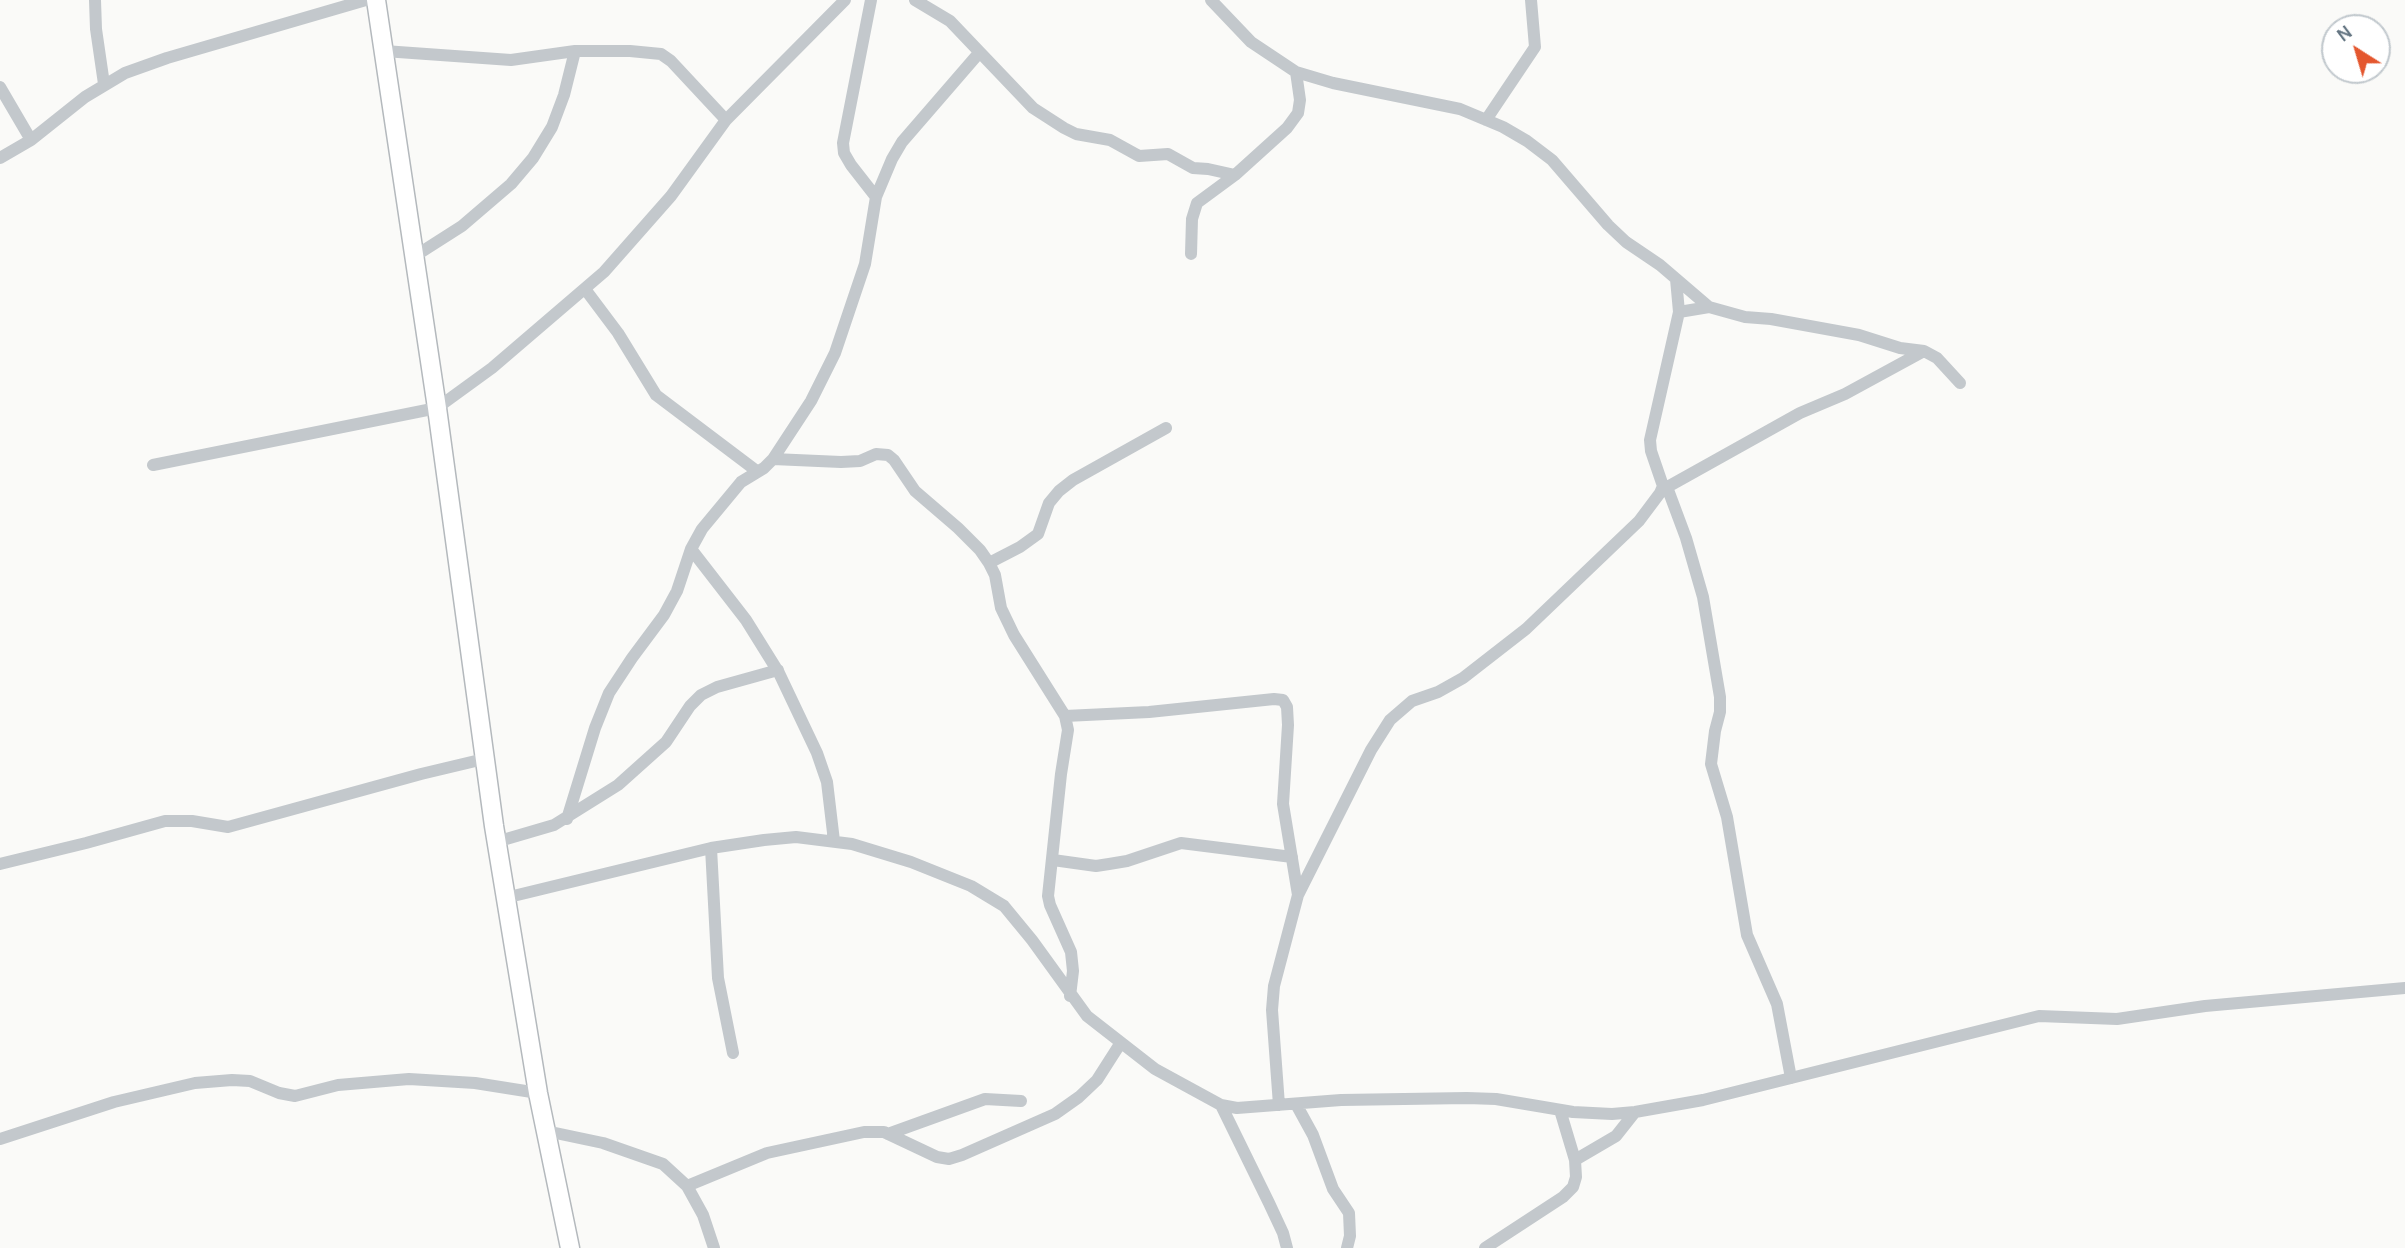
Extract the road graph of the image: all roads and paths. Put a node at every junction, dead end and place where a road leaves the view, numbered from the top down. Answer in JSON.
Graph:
{"nodes":[{"id":1,"x":95,"y":0,"type":"edge"},
{"id":2,"x":366,"y":0,"type":"edge"},
{"id":3,"x":376,"y":0,"type":"edge"},
{"id":4,"x":845,"y":0,"type":"edge"},
{"id":5,"x":871,"y":0,"type":"edge"},
{"id":6,"x":915,"y":0,"type":"edge"},
{"id":7,"x":1211,"y":0,"type":"edge"},
{"id":8,"x":1531,"y":0,"type":"edge"},
{"id":9,"x":384,"y":51,"type":"junction"},
{"id":10,"x":575,"y":51,"type":"junction"},
{"id":11,"x":979,"y":53,"type":"junction"},
{"id":12,"x":1296,"y":72,"type":"junction"},
{"id":13,"x":104,"y":84,"type":"junction"},
{"id":14,"x":0,"y":87,"type":"edge"},
{"id":15,"x":726,"y":120,"type":"junction"},
{"id":16,"x":1486,"y":120,"type":"junction"},
{"id":17,"x":31,"y":140,"type":"junction"},
{"id":18,"x":0,"y":159,"type":"edge"},
{"id":19,"x":1235,"y":175,"type":"junction"},
{"id":20,"x":876,"y":197,"type":"junction"},
{"id":21,"x":1191,"y":254,"type":"dead end"},
{"id":22,"x":415,"y":257,"type":"junction"},
{"id":23,"x":1676,"y":279,"type":"junction"},
{"id":24,"x":585,"y":289,"type":"junction"},
{"id":25,"x":1709,"y":307,"type":"junction"},
{"id":26,"x":1679,"y":312,"type":"junction"},
{"id":27,"x":1924,"y":351,"type":"junction"},
{"id":28,"x":1960,"y":383,"type":"dead end"},
{"id":29,"x":437,"y":408,"type":"junction"},
{"id":30,"x":1166,"y":428,"type":"dead end"},
{"id":31,"x":773,"y":459,"type":"junction"},
{"id":32,"x":153,"y":465,"type":"dead end"},
{"id":33,"x":758,"y":472,"type":"junction"},
{"id":34,"x":1664,"y":489,"type":"junction"},
{"id":35,"x":691,"y":549,"type":"junction"},
{"id":36,"x":989,"y":563,"type":"junction"},
{"id":37,"x":778,"y":670,"type":"junction"},
{"id":38,"x":1065,"y":716,"type":"junction"},
{"id":39,"x":484,"y":759,"type":"junction"},
{"id":40,"x":567,"y":819,"type":"junction"},
{"id":41,"x":834,"y":841,"type":"junction"},
{"id":42,"x":496,"y":842,"type":"junction"},
{"id":43,"x":711,"y":848,"type":"junction"},
{"id":44,"x":1292,"y":857,"type":"junction"},
{"id":45,"x":1053,"y":860,"type":"junction"},
{"id":46,"x":0,"y":864,"type":"edge"},
{"id":47,"x":1298,"y":895,"type":"junction"},
{"id":48,"x":505,"y":898,"type":"junction"},
{"id":49,"x":2405,"y":988,"type":"edge"},
{"id":50,"x":1070,"y":996,"type":"junction"},
{"id":51,"x":1120,"y":1044,"type":"junction"},
{"id":52,"x":733,"y":1053,"type":"dead end"},
{"id":53,"x":1791,"y":1078,"type":"junction"},
{"id":54,"x":538,"y":1093,"type":"junction"},
{"id":55,"x":1021,"y":1101,"type":"dead end"},
{"id":56,"x":1297,"y":1104,"type":"junction"},
{"id":57,"x":1221,"y":1105,"type":"junction"},
{"id":58,"x":1279,"y":1105,"type":"junction"},
{"id":59,"x":1560,"y":1110,"type":"junction"},
{"id":60,"x":1635,"y":1112,"type":"junction"},
{"id":61,"x":546,"y":1131,"type":"junction"},
{"id":62,"x":888,"y":1134,"type":"junction"},
{"id":63,"x":0,"y":1139,"type":"edge"},
{"id":64,"x":1575,"y":1160,"type":"junction"},
{"id":65,"x":687,"y":1186,"type":"junction"},
{"id":66,"x":570,"y":1248,"type":"edge"},
{"id":67,"x":714,"y":1248,"type":"edge"},
{"id":68,"x":1287,"y":1248,"type":"edge"},
{"id":69,"x":1347,"y":1248,"type":"edge"},
{"id":70,"x":1485,"y":1248,"type":"edge"}],
"edges":[{"from":1,"to":13,"type":"street"},
{"from":2,"to":13,"type":"street"},
{"from":3,"to":9,"type":"highway"},
{"from":4,"to":15,"type":"street"},
{"from":5,"to":20,"type":"street"},
{"from":6,"to":11,"type":"street"},
{"from":7,"to":12,"type":"street"},
{"from":8,"to":16,"type":"street"},
{"from":9,"to":10,"type":"street"},
{"from":9,"to":22,"type":"highway"},
{"from":10,"to":15,"type":"street"},
{"from":10,"to":22,"type":"street"},
{"from":11,"to":19,"type":"street"},
{"from":11,"to":20,"type":"street"},
{"from":12,"to":16,"type":"street"},
{"from":12,"to":19,"type":"street"},
{"from":13,"to":17,"type":"street"},
{"from":14,"to":17,"type":"street"},
{"from":15,"to":24,"type":"street"},
{"from":16,"to":23,"type":"street"},
{"from":17,"to":18,"type":"street"},
{"from":19,"to":21,"type":"street"},
{"from":20,"to":31,"type":"street"},
{"from":22,"to":29,"type":"highway"},
{"from":23,"to":25,"type":"street"},
{"from":23,"to":26,"type":"street"},
{"from":24,"to":29,"type":"street"},
{"from":24,"to":33,"type":"street"},
{"from":25,"to":26,"type":"street"},
{"from":25,"to":27,"type":"street"},
{"from":26,"to":34,"type":"street"},
{"from":27,"to":28,"type":"street"},
{"from":27,"to":34,"type":"street"},
{"from":29,"to":32,"type":"street"},
{"from":29,"to":39,"type":"highway"},
{"from":30,"to":36,"type":"street"},
{"from":31,"to":33,"type":"street"},
{"from":31,"to":36,"type":"street"},
{"from":33,"to":35,"type":"street"},
{"from":34,"to":47,"type":"street"},
{"from":34,"to":53,"type":"street"},
{"from":35,"to":37,"type":"street"},
{"from":35,"to":40,"type":"street"},
{"from":36,"to":38,"type":"street"},
{"from":37,"to":40,"type":"street"},
{"from":37,"to":41,"type":"street"},
{"from":38,"to":44,"type":"street"},
{"from":38,"to":45,"type":"street"},
{"from":39,"to":42,"type":"highway"},
{"from":39,"to":46,"type":"street"},
{"from":40,"to":42,"type":"street"},
{"from":41,"to":43,"type":"street"},
{"from":41,"to":50,"type":"street"},
{"from":42,"to":48,"type":"highway"},
{"from":43,"to":48,"type":"street"},
{"from":43,"to":52,"type":"street"},
{"from":44,"to":45,"type":"street"},
{"from":44,"to":47,"type":"street"},
{"from":45,"to":50,"type":"street"},
{"from":47,"to":58,"type":"street"},
{"from":48,"to":54,"type":"highway"},
{"from":49,"to":53,"type":"street"},
{"from":50,"to":51,"type":"street"},
{"from":51,"to":57,"type":"street"},
{"from":51,"to":62,"type":"street"},
{"from":53,"to":60,"type":"street"},
{"from":54,"to":61,"type":"highway"},
{"from":54,"to":63,"type":"street"},
{"from":55,"to":62,"type":"street"},
{"from":56,"to":58,"type":"street"},
{"from":56,"to":59,"type":"street"},
{"from":56,"to":69,"type":"street"},
{"from":57,"to":58,"type":"street"},
{"from":57,"to":68,"type":"street"},
{"from":59,"to":60,"type":"street"},
{"from":59,"to":64,"type":"street"},
{"from":60,"to":64,"type":"street"},
{"from":61,"to":65,"type":"street"},
{"from":61,"to":66,"type":"highway"},
{"from":62,"to":65,"type":"street"},
{"from":64,"to":70,"type":"street"},
{"from":65,"to":67,"type":"street"}]}
